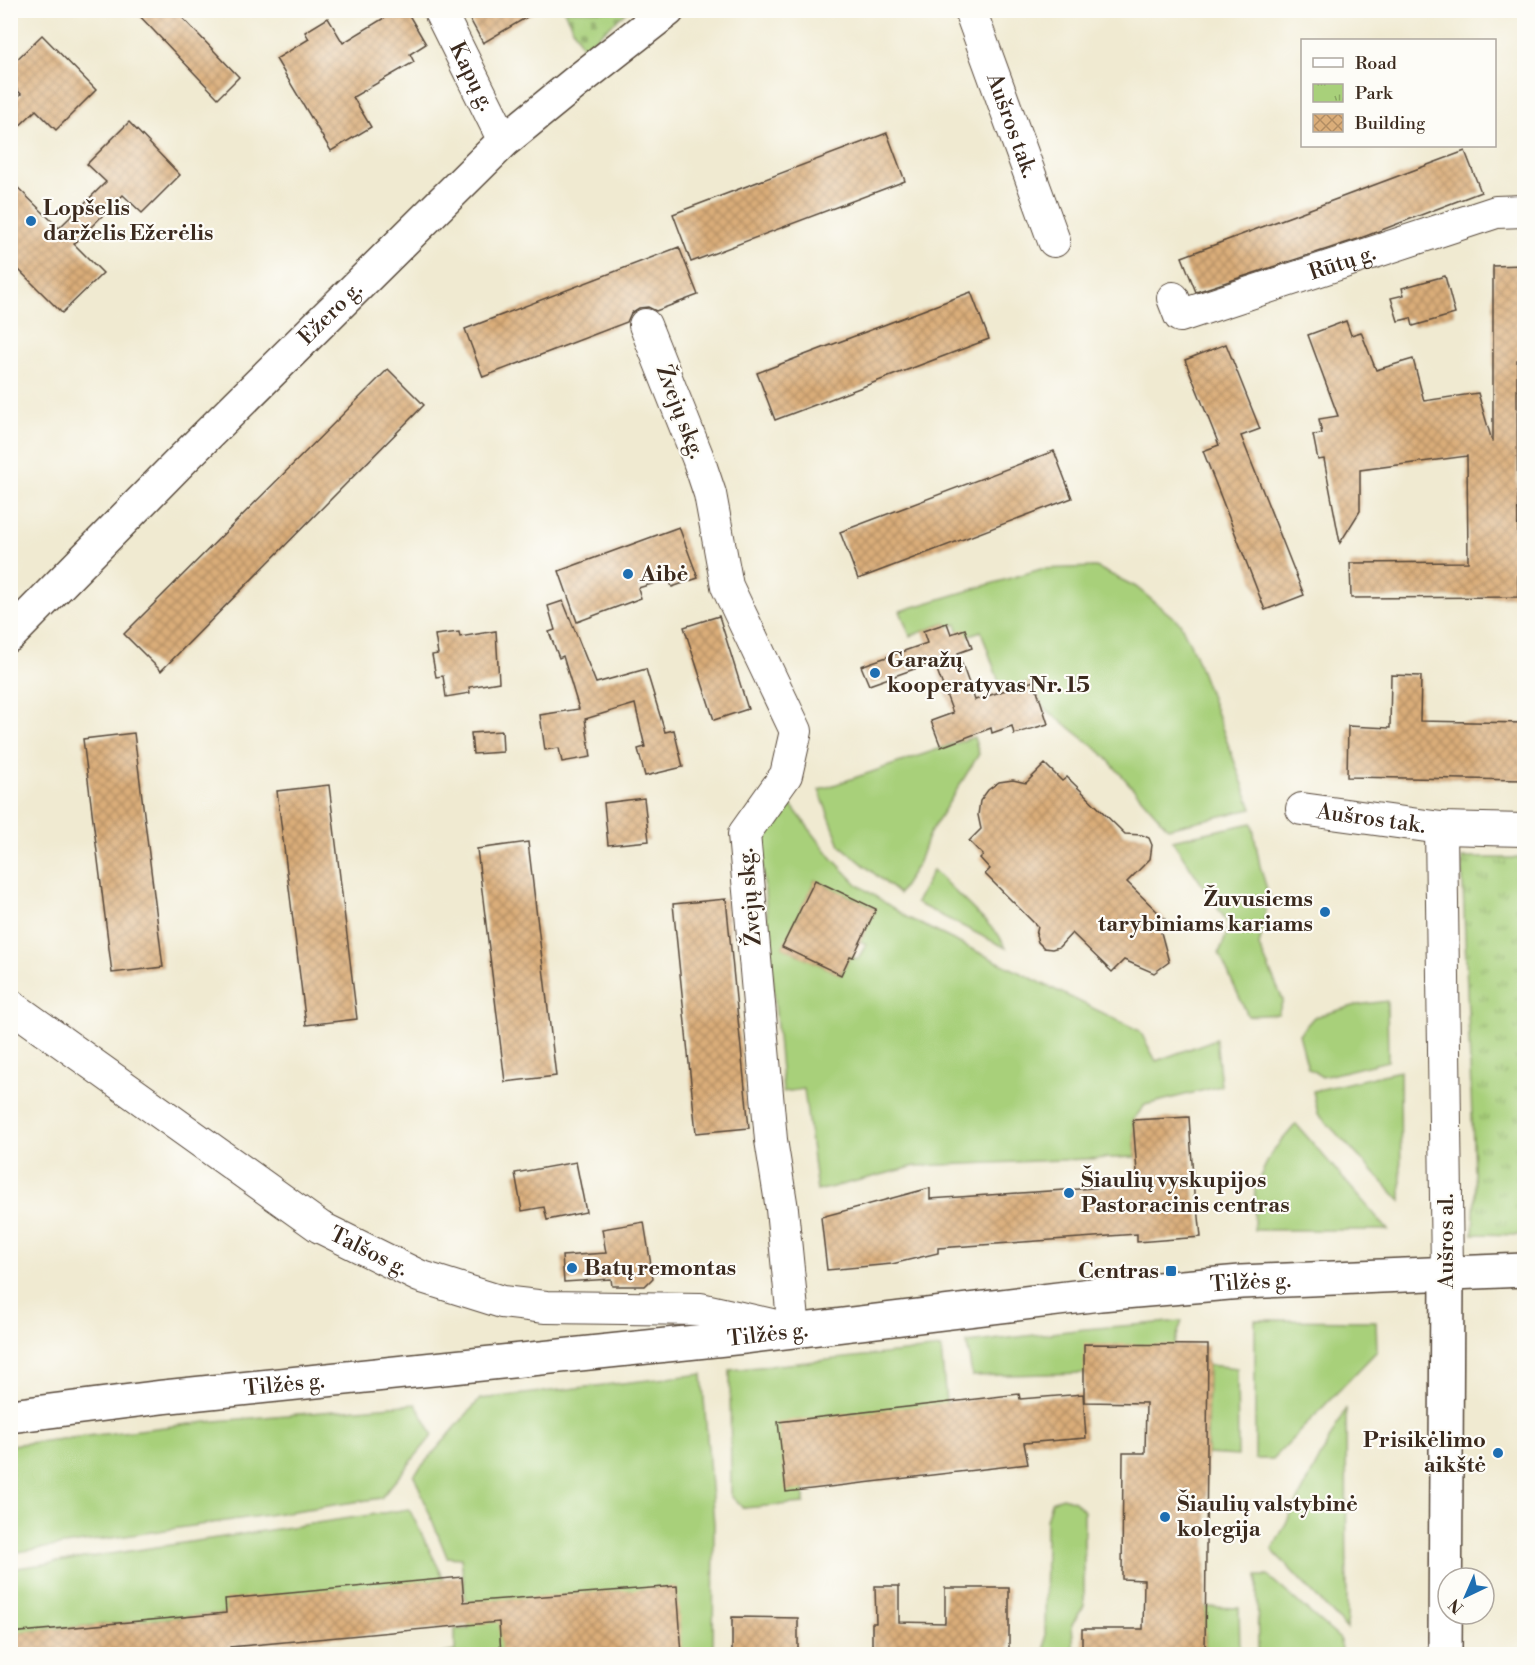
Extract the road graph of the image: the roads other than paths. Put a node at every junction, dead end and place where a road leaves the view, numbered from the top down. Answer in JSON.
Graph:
{"nodes":[{"id":1,"x":439,"y":10,"type":"edge"},
{"id":2,"x":668,"y":10,"type":"edge"},
{"id":3,"x":970,"y":10,"type":"edge"},
{"id":4,"x":504,"y":141,"type":"junction"},
{"id":5,"x":1524,"y":211,"type":"edge"},
{"id":6,"x":1054,"y":241,"type":"dead end"},
{"id":7,"x":1173,"y":298,"type":"dead end"},
{"id":8,"x":645,"y":326,"type":"dead end"},
{"id":9,"x":10,"y":635,"type":"edge"},
{"id":10,"x":1302,"y":809,"type":"dead end"},
{"id":11,"x":1441,"y":828,"type":"junction"},
{"id":12,"x":1524,"y":830,"type":"edge"},
{"id":13,"x":10,"y":1005,"type":"edge"},
{"id":14,"x":1524,"y":1270,"type":"edge"},
{"id":15,"x":1447,"y":1272,"type":"junction"},
{"id":16,"x":794,"y":1330,"type":"junction"},
{"id":17,"x":10,"y":1416,"type":"edge"},
{"id":18,"x":1445,"y":1654,"type":"edge"}],
"edges":[{"from":1,"to":4,"type":"street","name":"Kapų g."},
{"from":2,"to":4,"type":"main road","name":"Ežero g."},
{"from":3,"to":6,"type":"street","name":"Aušros tak."},
{"from":4,"to":9,"type":"main road","name":"Ežero g."},
{"from":5,"to":7,"type":"street","name":"Rūtų g."},
{"from":8,"to":16,"type":"street","name":"Žvejų skg."},
{"from":10,"to":11,"type":"street","name":"Aušros tak."},
{"from":11,"to":12,"type":"street","name":"Aušros tak."},
{"from":11,"to":15,"type":"street","name":"Aušros al."},
{"from":13,"to":16,"type":"street","name":"Talšos g."},
{"from":14,"to":15,"type":"main road","name":"Tilžės g."},
{"from":15,"to":16,"type":"main road","name":"Tilžės g."},
{"from":15,"to":18,"type":"main road","name":"Aušros al."},
{"from":16,"to":17,"type":"main road","name":"Tilžės g."}]}
